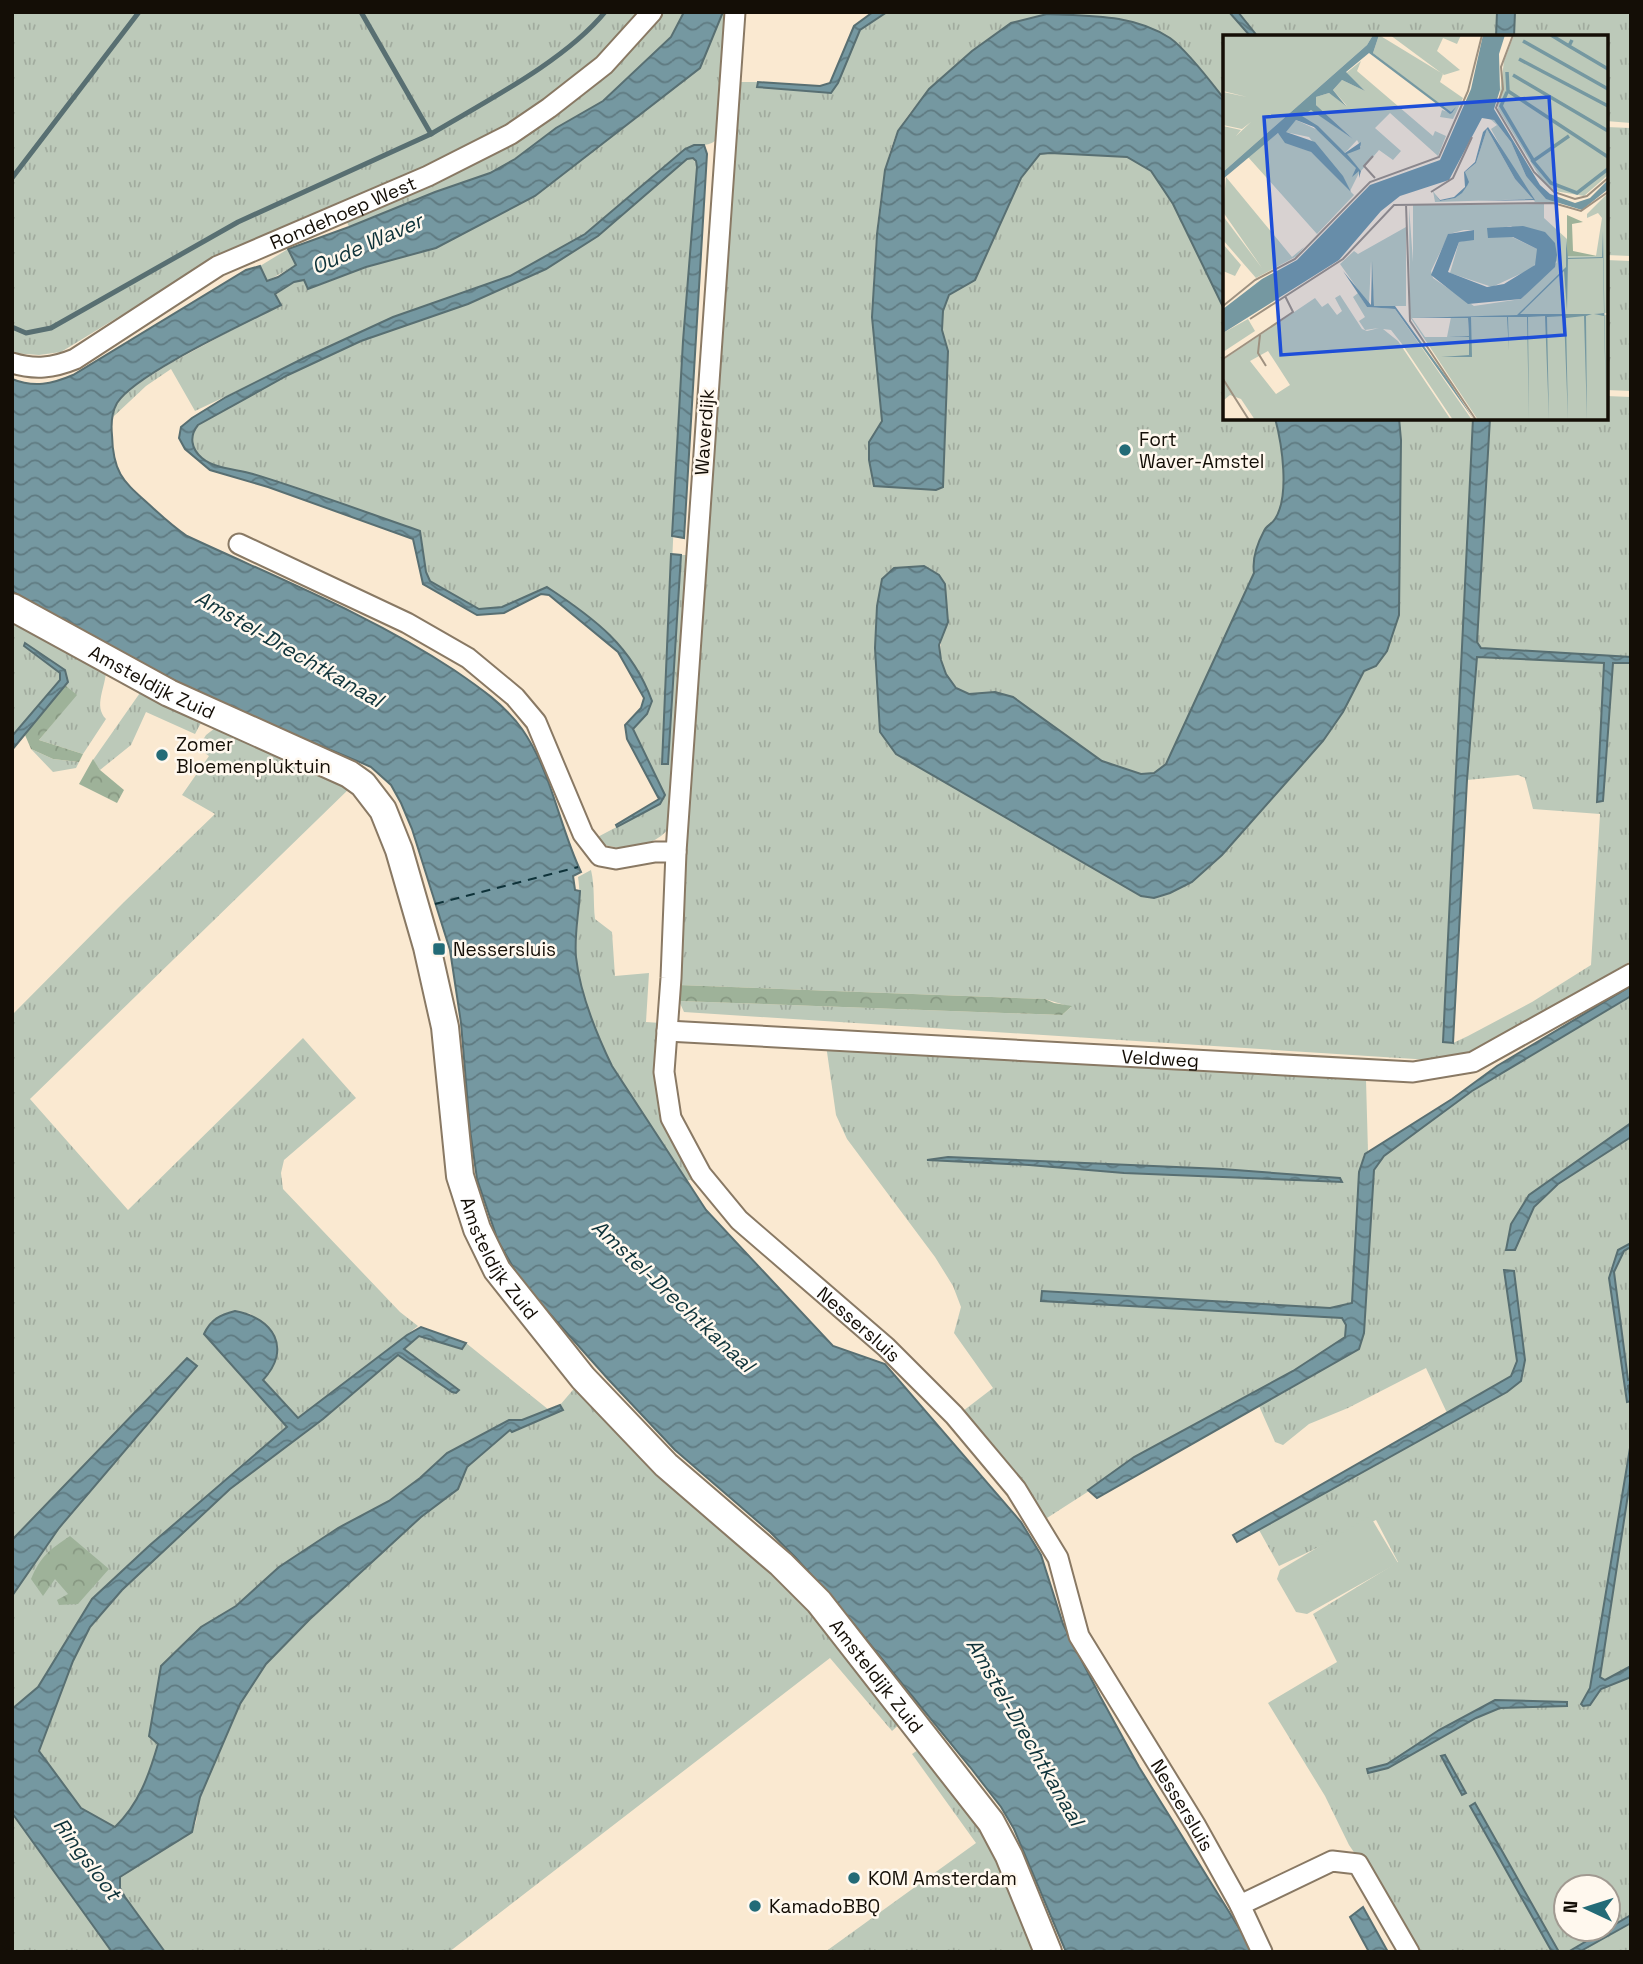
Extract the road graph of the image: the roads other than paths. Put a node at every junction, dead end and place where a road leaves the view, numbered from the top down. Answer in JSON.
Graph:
{"nodes":[{"id":1,"x":652,"y":12,"type":"edge"},
{"id":2,"x":736,"y":12,"type":"edge"},
{"id":3,"x":12,"y":363,"type":"edge"},
{"id":4,"x":239,"y":544,"type":"dead end"},
{"id":5,"x":12,"y":607,"type":"edge"},
{"id":6,"x":676,"y":852,"type":"junction"},
{"id":7,"x":1631,"y":974,"type":"edge"},
{"id":8,"x":667,"y":1031,"type":"junction"},
{"id":9,"x":1240,"y":1905,"type":"junction"},
{"id":10,"x":1048,"y":1952,"type":"edge"},
{"id":11,"x":1262,"y":1952,"type":"edge"},
{"id":12,"x":1409,"y":1952,"type":"edge"}],
"edges":[{"from":1,"to":3,"type":"street","name":"Rondehoep West"},
{"from":2,"to":6,"type":"street","name":"Waverdijk"},
{"from":4,"to":6,"type":"street"},
{"from":5,"to":10,"type":"street","name":"Amsteldijk Zuid"},
{"from":6,"to":8,"type":"street","name":"Nessersluis"},
{"from":7,"to":8,"type":"street","name":"Veldweg"},
{"from":8,"to":9,"type":"street","name":"Nessersluis"},
{"from":9,"to":11,"type":"street","name":"Nessersluis"},
{"from":9,"to":12,"type":"street"}]}
